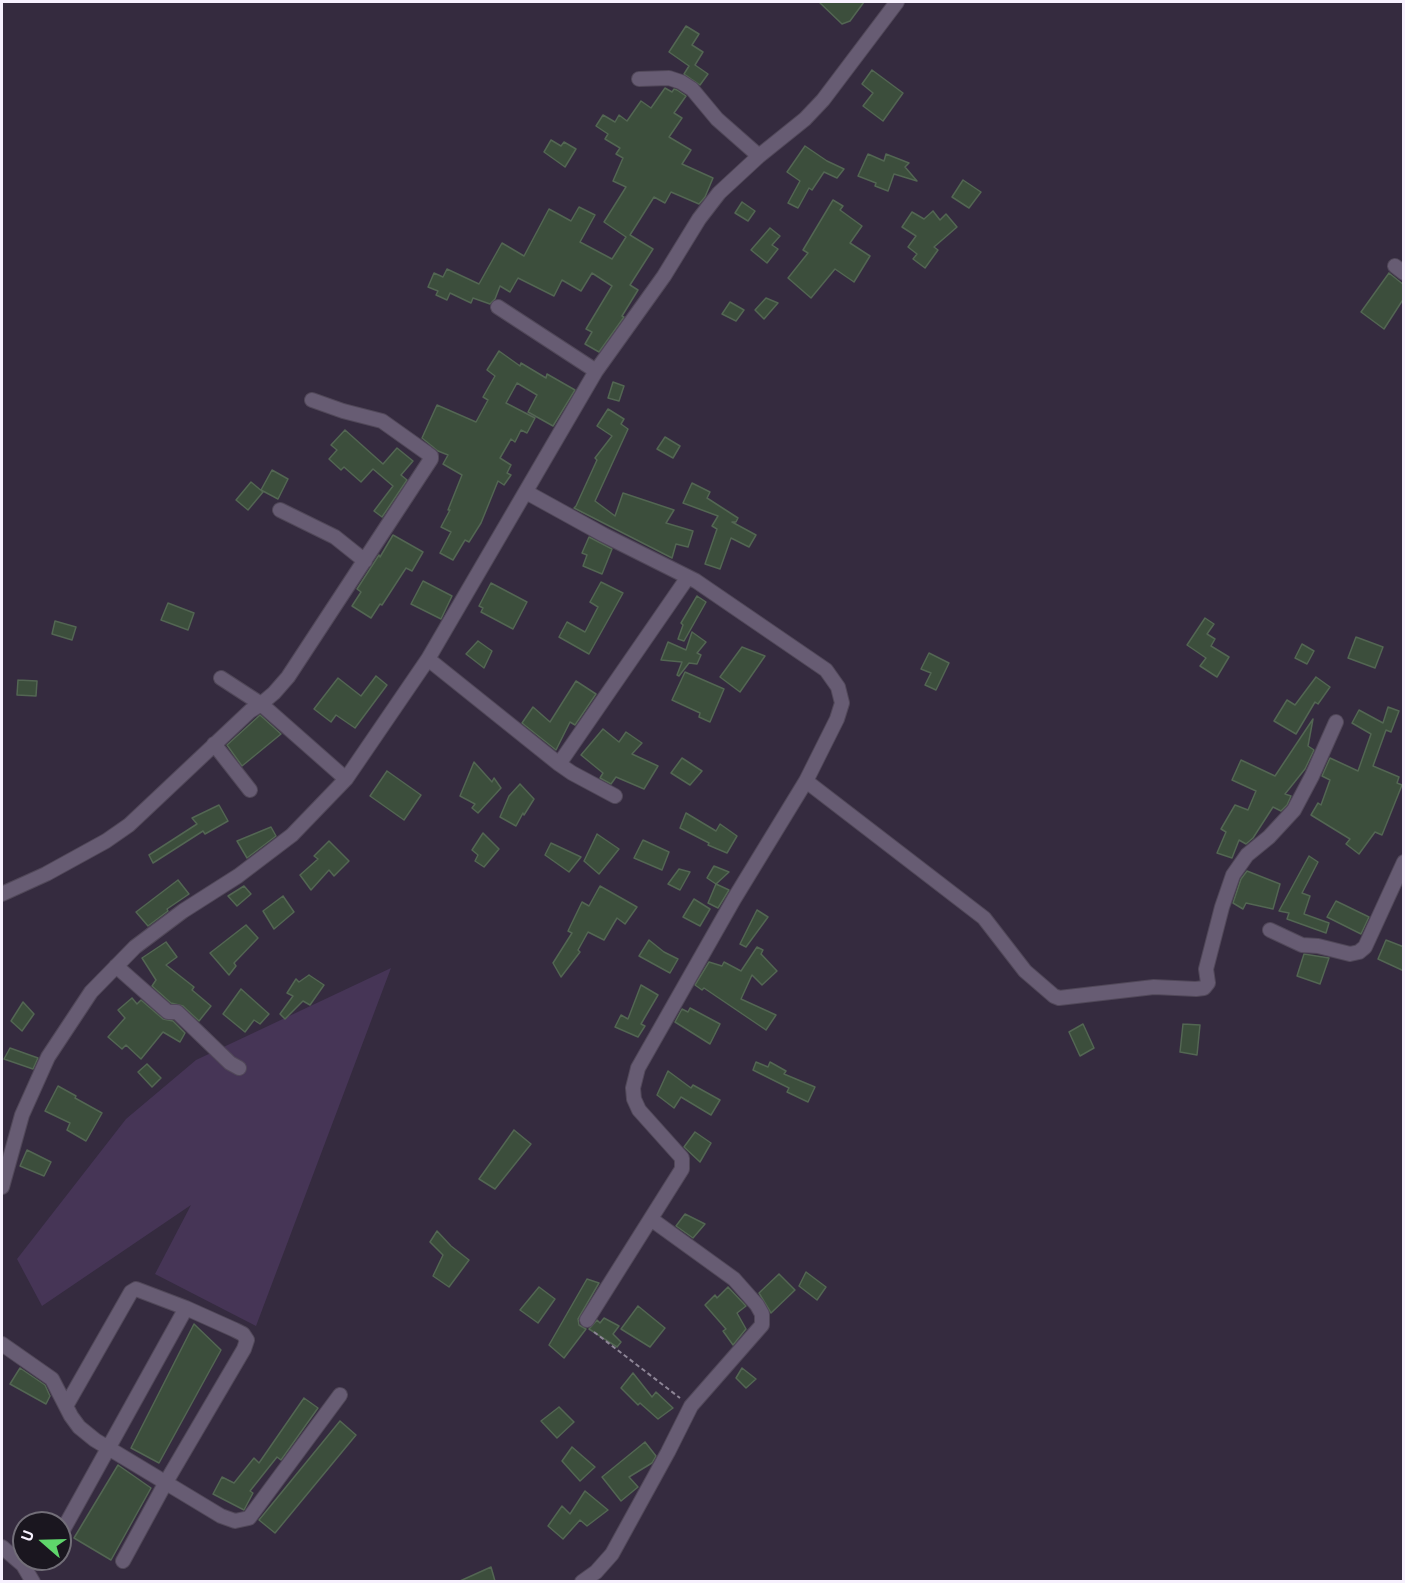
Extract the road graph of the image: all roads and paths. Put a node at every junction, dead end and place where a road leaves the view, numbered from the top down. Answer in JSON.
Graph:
{"nodes":[{"id":1,"x":897,"y":2,"type":"edge"},
{"id":2,"x":639,"y":79,"type":"dead end"},
{"id":3,"x":759,"y":156,"type":"junction"},
{"id":4,"x":498,"y":307,"type":"dead end"},
{"id":5,"x":596,"y":371,"type":"junction"},
{"id":6,"x":312,"y":400,"type":"dead end"},
{"id":7,"x":526,"y":492,"type":"junction"},
{"id":8,"x":280,"y":510,"type":"dead end"},
{"id":9,"x":365,"y":561,"type":"junction"},
{"id":10,"x":687,"y":577,"type":"junction"},
{"id":11,"x":428,"y":659,"type":"junction"},
{"id":12,"x":221,"y":678,"type":"dead end"},
{"id":13,"x":261,"y":704,"type":"junction"},
{"id":14,"x":1336,"y":722,"type":"dead end"},
{"id":15,"x":214,"y":744,"type":"junction"},
{"id":16,"x":559,"y":764,"type":"junction"},
{"id":17,"x":346,"y":779,"type":"junction"},
{"id":18,"x":806,"y":781,"type":"junction"},
{"id":19,"x":250,"y":790,"type":"dead end"},
{"id":20,"x":615,"y":796,"type":"dead end"},
{"id":21,"x":1404,"y":862,"type":"edge"},
{"id":22,"x":2,"y":894,"type":"edge"},
{"id":23,"x":1270,"y":930,"type":"dead end"},
{"id":24,"x":117,"y":966,"type":"junction"},
{"id":25,"x":239,"y":1068,"type":"dead end"},
{"id":26,"x":2,"y":1187,"type":"edge"},
{"id":27,"x":651,"y":1220,"type":"junction"},
{"id":28,"x":186,"y":1308,"type":"junction"},
{"id":29,"x":587,"y":1320,"type":"joint"},
{"id":30,"x":2,"y":1344,"type":"edge"},
{"id":31,"x":340,"y":1395,"type":"dead end"},
{"id":32,"x":66,"y":1406,"type":"junction"},
{"id":33,"x":691,"y":1406,"type":"junction"},
{"id":34,"x":107,"y":1447,"type":"junction"},
{"id":35,"x":166,"y":1482,"type":"junction"},
{"id":36,"x":72,"y":1513,"type":"edge"},
{"id":37,"x":2,"y":1546,"type":"edge"},
{"id":38,"x":123,"y":1561,"type":"dead end"},
{"id":39,"x":33,"y":1581,"type":"edge"},
{"id":40,"x":582,"y":1581,"type":"edge"}],
"edges":[{"from":1,"to":3,"type":"street"},
{"from":2,"to":3,"type":"street"},
{"from":3,"to":5,"type":"street"},
{"from":4,"to":5,"type":"street"},
{"from":5,"to":7,"type":"street"},
{"from":6,"to":9,"type":"street"},
{"from":7,"to":10,"type":"street"},
{"from":7,"to":11,"type":"street"},
{"from":8,"to":9,"type":"street"},
{"from":9,"to":13,"type":"street"},
{"from":10,"to":16,"type":"street"},
{"from":10,"to":18,"type":"street"},
{"from":11,"to":16,"type":"street"},
{"from":11,"to":17,"type":"street"},
{"from":12,"to":13,"type":"street"},
{"from":13,"to":15,"type":"street"},
{"from":13,"to":17,"type":"street"},
{"from":14,"to":18,"type":"street"},
{"from":15,"to":19,"type":"street"},
{"from":15,"to":22,"type":"street"},
{"from":16,"to":20,"type":"street"},
{"from":17,"to":24,"type":"street"},
{"from":18,"to":27,"type":"street"},
{"from":21,"to":23,"type":"street"},
{"from":24,"to":25,"type":"street"},
{"from":24,"to":26,"type":"street"},
{"from":27,"to":29,"type":"street"},
{"from":27,"to":33,"type":"street"},
{"from":28,"to":32,"type":"street"},
{"from":28,"to":34,"type":"street"},
{"from":28,"to":35,"type":"street"},
{"from":29,"to":33,"type":"path"},
{"from":30,"to":32,"type":"street"},
{"from":31,"to":35,"type":"street"},
{"from":32,"to":34,"type":"street"},
{"from":33,"to":40,"type":"street"},
{"from":34,"to":35,"type":"street"},
{"from":34,"to":36,"type":"street"},
{"from":35,"to":38,"type":"street"},
{"from":37,"to":39,"type":"street"}]}
